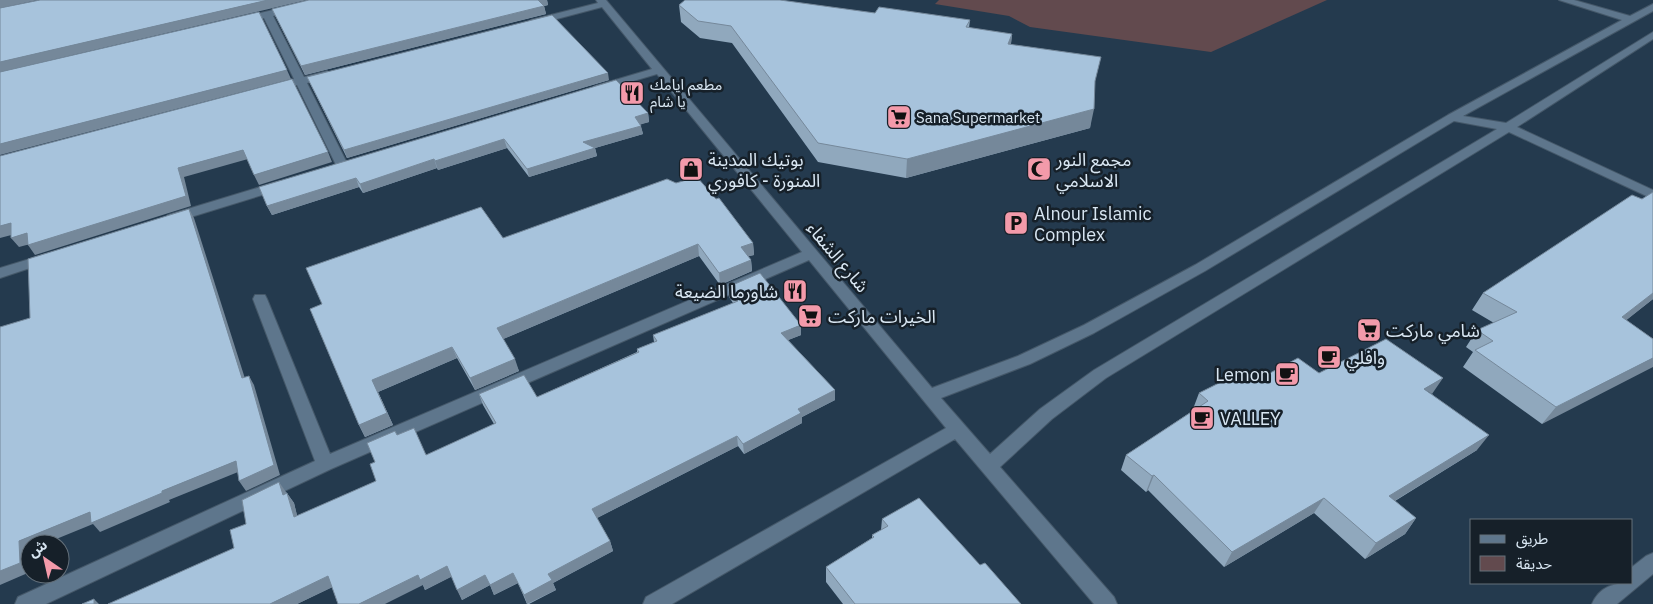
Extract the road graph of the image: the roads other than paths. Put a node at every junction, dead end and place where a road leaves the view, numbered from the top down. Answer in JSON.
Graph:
{"nodes":[{"id":1,"x":327,"y":0,"type":"edge"},
{"id":2,"x":1564,"y":0,"type":"edge"},
{"id":3,"x":602,"y":2,"type":"edge"},
{"id":4,"x":1653,"y":7,"type":"edge"},
{"id":5,"x":267,"y":14,"type":"junction"},
{"id":6,"x":1630,"y":19,"type":"junction"},
{"id":7,"x":229,"y":23,"type":"edge"},
{"id":8,"x":519,"y":26,"type":"edge"},
{"id":9,"x":1653,"y":35,"type":"edge"},
{"id":10,"x":659,"y":70,"type":"junction"},
{"id":11,"x":340,"y":71,"type":"edge"},
{"id":12,"x":302,"y":81,"type":"junction"},
{"id":13,"x":264,"y":91,"type":"edge"},
{"id":14,"x":584,"y":92,"type":"edge"},
{"id":15,"x":1452,"y":116,"type":"junction"},
{"id":16,"x":1508,"y":127,"type":"junction"},
{"id":17,"x":342,"y":165,"type":"edge"},
{"id":18,"x":294,"y":180,"type":"edge"},
{"id":19,"x":1653,"y":195,"type":"edge"},
{"id":20,"x":162,"y":222,"type":"edge"},
{"id":21,"x":810,"y":254,"type":"junction"},
{"id":22,"x":57,"y":255,"type":"edge"},
{"id":23,"x":0,"y":273,"type":"edge"},
{"id":24,"x":260,"y":300,"type":"dead end"},
{"id":25,"x":929,"y":396,"type":"junction"},
{"id":26,"x":958,"y":429,"type":"junction"},
{"id":27,"x":326,"y":464,"type":"junction"},
{"id":28,"x":989,"y":466,"type":"junction"},
{"id":29,"x":1653,"y":562,"type":"edge"},
{"id":30,"x":1633,"y":578,"type":"edge"},
{"id":31,"x":1627,"y":584,"type":"edge"},
{"id":32,"x":24,"y":604,"type":"edge"},
{"id":33,"x":654,"y":604,"type":"edge"},
{"id":34,"x":1107,"y":604,"type":"edge"},
{"id":35,"x":1602,"y":604,"type":"edge"}],
"edges":[{"from":1,"to":5,"type":"street"},
{"from":2,"to":6,"type":"street"},
{"from":3,"to":8,"type":"street"},
{"from":3,"to":10,"type":"street","name":"شارع الشفاء"},
{"from":4,"to":6,"type":"street"},
{"from":5,"to":7,"type":"street"},
{"from":5,"to":12,"type":"street"},
{"from":6,"to":15,"type":"street"},
{"from":9,"to":16,"type":"street"},
{"from":10,"to":14,"type":"street"},
{"from":10,"to":21,"type":"street","name":"شارع الشفاء"},
{"from":11,"to":12,"type":"street"},
{"from":12,"to":13,"type":"street"},
{"from":12,"to":17,"type":"street"},
{"from":15,"to":16,"type":"street"},
{"from":15,"to":25,"type":"street"},
{"from":16,"to":19,"type":"street"},
{"from":16,"to":28,"type":"street"},
{"from":18,"to":20,"type":"street"},
{"from":21,"to":25,"type":"street","name":"شارع الشفاء"},
{"from":21,"to":27,"type":"street"},
{"from":22,"to":23,"type":"street"},
{"from":24,"to":27,"type":"street"},
{"from":25,"to":26,"type":"street","name":"شارع الشفاء"},
{"from":26,"to":28,"type":"street","name":"شارع الشفاء"},
{"from":26,"to":33,"type":"street"},
{"from":27,"to":32,"type":"street"},
{"from":28,"to":34,"type":"street","name":"شارع الشفاء"},
{"from":29,"to":30,"type":"street"},
{"from":31,"to":35,"type":"street"}]}
